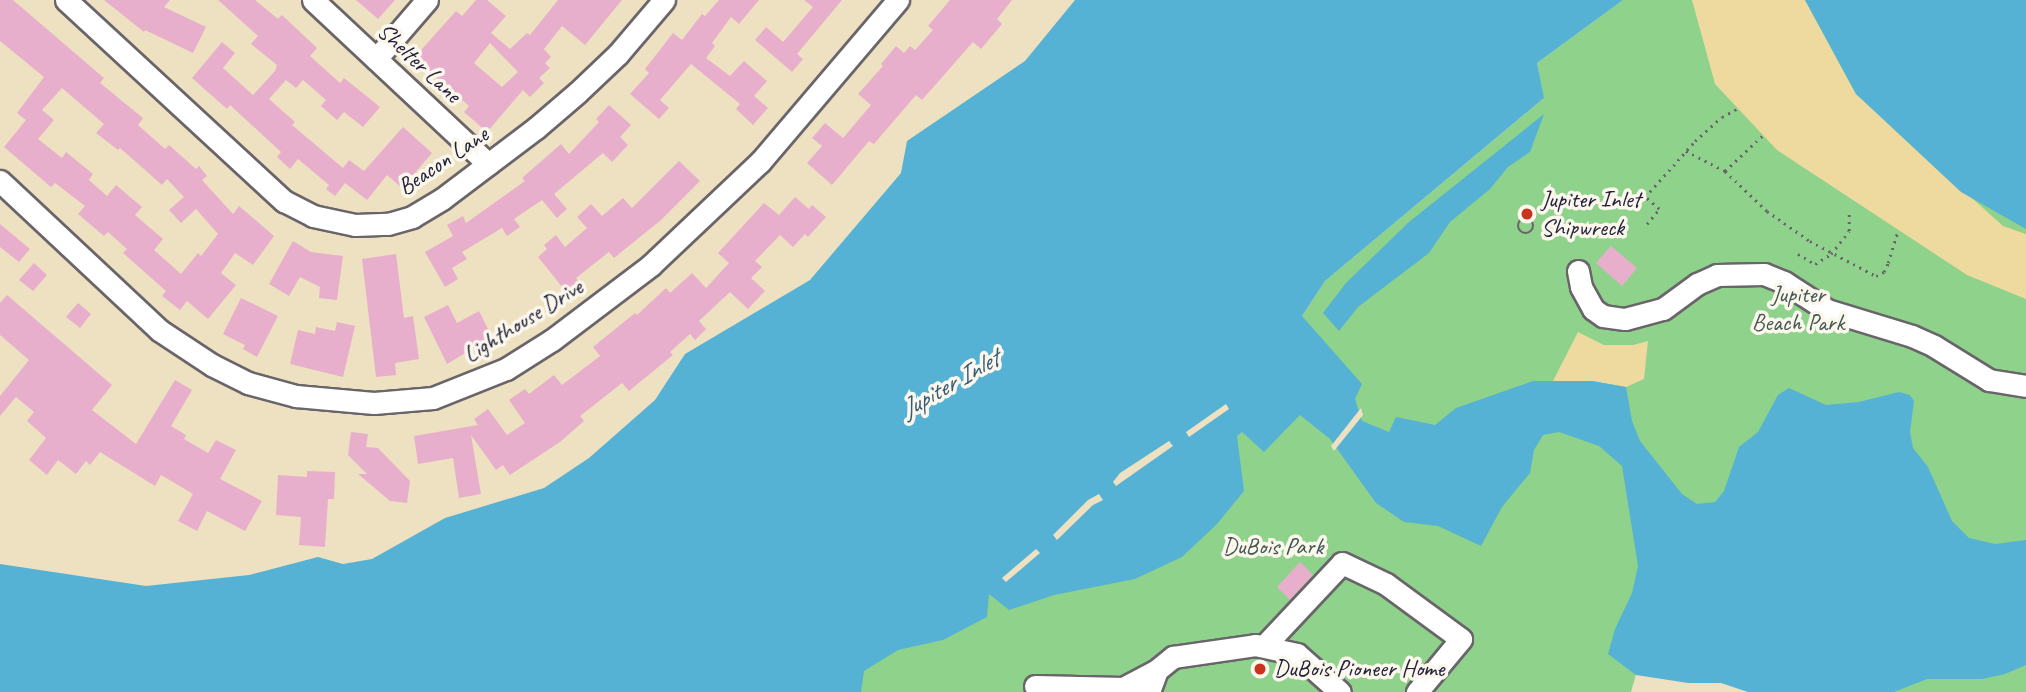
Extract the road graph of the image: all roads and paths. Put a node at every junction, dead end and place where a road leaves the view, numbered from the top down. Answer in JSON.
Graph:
{"nodes":[{"id":1,"x":66,"y":0,"type":"edge"},
{"id":2,"x":313,"y":0,"type":"edge"},
{"id":3,"x":426,"y":0,"type":"edge"},
{"id":4,"x":664,"y":0,"type":"edge"},
{"id":5,"x":898,"y":0,"type":"edge"},
{"id":6,"x":376,"y":60,"type":"junction"},
{"id":7,"x":1738,"y":108,"type":"dead end"},
{"id":8,"x":1763,"y":135,"type":"dead end"},
{"id":9,"x":1686,"y":151,"type":"junction"},
{"id":10,"x":488,"y":164,"type":"junction"},
{"id":11,"x":1726,"y":170,"type":"junction"},
{"id":12,"x":0,"y":181,"type":"edge"},
{"id":13,"x":1849,"y":211,"type":"dead end"},
{"id":14,"x":1647,"y":224,"type":"dead end"},
{"id":15,"x":1898,"y":230,"type":"dead end"},
{"id":16,"x":1522,"y":233,"type":"joint"},
{"id":17,"x":1798,"y":254,"type":"dead end"},
{"id":18,"x":1831,"y":254,"type":"junction"},
{"id":19,"x":1578,"y":271,"type":"dead end"},
{"id":20,"x":2026,"y":386,"type":"edge"},
{"id":21,"x":1265,"y":645,"type":"junction"},
{"id":22,"x":1157,"y":670,"type":"junction"},
{"id":23,"x":1035,"y":686,"type":"dead end"},
{"id":24,"x":1149,"y":692,"type":"edge"},
{"id":25,"x":1340,"y":692,"type":"edge"},
{"id":26,"x":1417,"y":692,"type":"edge"}],
"edges":[{"from":1,"to":10,"type":"street","name":"Beacon Lane"},
{"from":2,"to":6,"type":"street","name":"Shelter Lane"},
{"from":3,"to":6,"type":"street"},
{"from":4,"to":10,"type":"street","name":"Beacon Lane"},
{"from":5,"to":12,"type":"street","name":"Lighthouse Drive"},
{"from":6,"to":10,"type":"street","name":"Shelter Lane"},
{"from":7,"to":9,"type":"path"},
{"from":8,"to":11,"type":"path"},
{"from":9,"to":11,"type":"path"},
{"from":9,"to":14,"type":"path"},
{"from":11,"to":18,"type":"path"},
{"from":13,"to":18,"type":"path"},
{"from":15,"to":18,"type":"path"},
{"from":16,"to":16,"type":"path"},
{"from":17,"to":18,"type":"path"},
{"from":19,"to":20,"type":"street"},
{"from":21,"to":22,"type":"street"},
{"from":21,"to":25,"type":"street"},
{"from":21,"to":26,"type":"street"},
{"from":22,"to":23,"type":"street"},
{"from":22,"to":24,"type":"street"}]}
